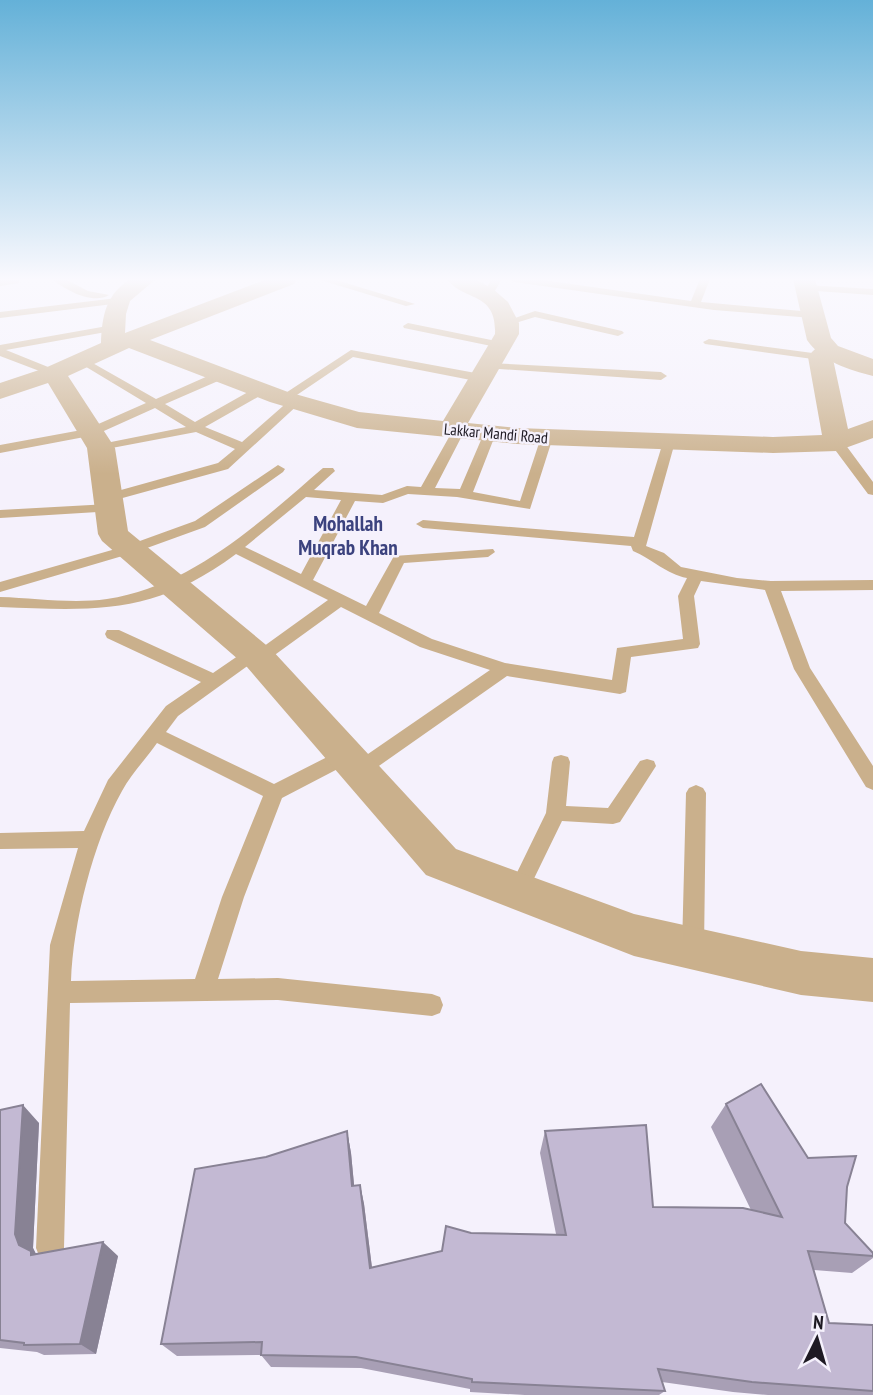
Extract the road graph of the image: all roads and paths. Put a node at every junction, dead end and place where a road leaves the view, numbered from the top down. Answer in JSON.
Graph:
{"nodes":[{"id":1,"x":59,"y":344,"type":"edge"},
{"id":2,"x":108,"y":344,"type":"edge"},
{"id":3,"x":136,"y":344,"type":"edge"},
{"id":4,"x":448,"y":344,"type":"edge"},
{"id":5,"x":501,"y":344,"type":"edge"},
{"id":6,"x":729,"y":344,"type":"edge"},
{"id":7,"x":820,"y":344,"type":"edge"},
{"id":8,"x":0,"y":350,"type":"edge"},
{"id":9,"x":824,"y":354,"type":"junction"},
{"id":10,"x":490,"y":363,"type":"junction"},
{"id":11,"x":68,"y":367,"type":"junction"},
{"id":12,"x":872,"y":367,"type":"edge"},
{"id":13,"x":221,"y":375,"type":"junction"},
{"id":14,"x":661,"y":376,"type":"dead end"},
{"id":15,"x":0,"y":391,"type":"edge"},
{"id":16,"x":280,"y":397,"type":"junction"},
{"id":17,"x":156,"y":403,"type":"junction"},
{"id":18,"x":195,"y":427,"type":"junction"},
{"id":19,"x":873,"y":428,"type":"edge"},
{"id":20,"x":455,"y":430,"type":"junction"},
{"id":21,"x":490,"y":433,"type":"junction"},
{"id":22,"x":547,"y":437,"type":"junction"},
{"id":23,"x":96,"y":440,"type":"junction"},
{"id":24,"x":669,"y":442,"type":"junction"},
{"id":25,"x":837,"y":443,"type":"junction"},
{"id":26,"x":244,"y":448,"type":"junction"},
{"id":27,"x":0,"y":449,"type":"edge"},
{"id":28,"x":278,"y":470,"type":"dead end"},
{"id":29,"x":328,"y":471,"type":"dead end"},
{"id":30,"x":426,"y":491,"type":"junction"},
{"id":31,"x":873,"y":491,"type":"edge"},
{"id":32,"x":302,"y":493,"type":"junction"},
{"id":33,"x":465,"y":494,"type":"junction"},
{"id":34,"x":350,"y":497,"type":"junction"},
{"id":35,"x":108,"y":503,"type":"junction"},
{"id":36,"x":525,"y":506,"type":"junction"},
{"id":37,"x":0,"y":514,"type":"edge"},
{"id":38,"x":423,"y":524,"type":"dead end"},
{"id":39,"x":518,"y":532,"type":"junction"},
{"id":40,"x":640,"y":542,"type":"junction"},
{"id":41,"x":236,"y":548,"type":"junction"},
{"id":42,"x":131,"y":549,"type":"junction"},
{"id":43,"x":488,"y":552,"type":"dead end"},
{"id":44,"x":696,"y":575,"type":"junction"},
{"id":45,"x":304,"y":583,"type":"junction"},
{"id":46,"x":873,"y":584,"type":"edge"},
{"id":47,"x":173,"y":585,"type":"junction"},
{"id":48,"x":771,"y":586,"type":"junction"},
{"id":49,"x":0,"y":587,"type":"edge"},
{"id":50,"x":338,"y":601,"type":"junction"},
{"id":51,"x":0,"y":602,"type":"edge"},
{"id":52,"x":369,"y":616,"type":"junction"},
{"id":53,"x":113,"y":634,"type":"dead end"},
{"id":54,"x":257,"y":656,"type":"junction"},
{"id":55,"x":504,"y":669,"type":"junction"},
{"id":56,"x":214,"y":681,"type":"junction"},
{"id":57,"x":155,"y":734,"type":"junction"},
{"id":58,"x":561,"y":762,"type":"dead end"},
{"id":59,"x":353,"y":763,"type":"junction"},
{"id":60,"x":647,"y":766,"type":"dead end"},
{"id":61,"x":873,"y":782,"type":"edge"},
{"id":62,"x":274,"y":793,"type":"junction"},
{"id":63,"x":696,"y":793,"type":"dead end"},
{"id":64,"x":556,"y":813,"type":"junction"},
{"id":65,"x":90,"y":839,"type":"junction"},
{"id":66,"x":0,"y":841,"type":"edge"},
{"id":67,"x":518,"y":891,"type":"junction"},
{"id":68,"x":693,"y":948,"type":"junction"},
{"id":69,"x":873,"y":981,"type":"edge"},
{"id":70,"x":203,"y":989,"type":"junction"},
{"id":71,"x":60,"y":992,"type":"junction"},
{"id":72,"x":432,"y":1005,"type":"dead end"},
{"id":73,"x":50,"y":1248,"type":"dead end"}],
"edges":[{"from":1,"to":8,"type":"lane"},
{"from":2,"to":11,"type":"street"},
{"from":3,"to":13,"type":"street","name":"Lakkar Mandi Road"},
{"from":4,"to":10,"type":"lane"},
{"from":5,"to":10,"type":"street"},
{"from":6,"to":9,"type":"lane"},
{"from":7,"to":9,"type":"street"},
{"from":8,"to":11,"type":"lane"},
{"from":9,"to":12,"type":"street"},
{"from":9,"to":25,"type":"street"},
{"from":10,"to":14,"type":"lane"},
{"from":10,"to":16,"type":"lane"},
{"from":10,"to":20,"type":"street"},
{"from":11,"to":15,"type":"street"},
{"from":11,"to":17,"type":"lane"},
{"from":11,"to":23,"type":"street"},
{"from":13,"to":16,"type":"street","name":"Lakkar Mandi Road"},
{"from":13,"to":17,"type":"lane"},
{"from":16,"to":18,"type":"lane"},
{"from":16,"to":20,"type":"street","name":"Lakkar Mandi Road"},
{"from":16,"to":26,"type":"lane"},
{"from":17,"to":18,"type":"lane"},
{"from":17,"to":23,"type":"lane"},
{"from":18,"to":23,"type":"lane"},
{"from":18,"to":26,"type":"lane"},
{"from":19,"to":25,"type":"street","name":"Lakkar Mandi Road"},
{"from":20,"to":21,"type":"street","name":"Lakkar Mandi Road"},
{"from":20,"to":30,"type":"lane"},
{"from":21,"to":22,"type":"street","name":"Lakkar Mandi Road"},
{"from":21,"to":33,"type":"lane"},
{"from":22,"to":24,"type":"street","name":"Lakkar Mandi Road"},
{"from":22,"to":36,"type":"lane"},
{"from":23,"to":27,"type":"lane"},
{"from":23,"to":35,"type":"street"},
{"from":24,"to":25,"type":"street","name":"Lakkar Mandi Road"},
{"from":24,"to":40,"type":"lane"},
{"from":25,"to":31,"type":"lane"},
{"from":26,"to":35,"type":"lane"},
{"from":28,"to":42,"type":"lane"},
{"from":29,"to":32,"type":"lane"},
{"from":30,"to":33,"type":"lane"},
{"from":30,"to":34,"type":"lane"},
{"from":32,"to":34,"type":"lane"},
{"from":32,"to":41,"type":"lane"},
{"from":33,"to":36,"type":"lane"},
{"from":34,"to":45,"type":"lane"},
{"from":35,"to":37,"type":"lane"},
{"from":35,"to":42,"type":"street"},
{"from":36,"to":39,"type":"lane"},
{"from":38,"to":39,"type":"lane"},
{"from":39,"to":40,"type":"lane"},
{"from":40,"to":44,"type":"lane"},
{"from":41,"to":45,"type":"lane"},
{"from":41,"to":47,"type":"lane"},
{"from":42,"to":47,"type":"street"},
{"from":42,"to":49,"type":"lane"},
{"from":43,"to":52,"type":"lane"},
{"from":44,"to":48,"type":"lane"},
{"from":44,"to":55,"type":"lane"},
{"from":45,"to":50,"type":"lane"},
{"from":46,"to":48,"type":"lane"},
{"from":47,"to":51,"type":"lane"},
{"from":47,"to":54,"type":"street"},
{"from":48,"to":61,"type":"lane"},
{"from":50,"to":52,"type":"lane"},
{"from":50,"to":54,"type":"lane"},
{"from":52,"to":55,"type":"lane"},
{"from":53,"to":56,"type":"lane"},
{"from":54,"to":56,"type":"lane"},
{"from":54,"to":59,"type":"street"},
{"from":55,"to":59,"type":"lane"},
{"from":56,"to":57,"type":"lane"},
{"from":57,"to":62,"type":"lane"},
{"from":57,"to":65,"type":"lane"},
{"from":58,"to":64,"type":"lane"},
{"from":59,"to":62,"type":"lane"},
{"from":59,"to":67,"type":"street"},
{"from":60,"to":64,"type":"lane"},
{"from":62,"to":70,"type":"lane"},
{"from":63,"to":68,"type":"lane"},
{"from":64,"to":67,"type":"lane"},
{"from":65,"to":66,"type":"lane"},
{"from":65,"to":71,"type":"lane"},
{"from":67,"to":68,"type":"street"},
{"from":68,"to":69,"type":"street"},
{"from":70,"to":71,"type":"lane"},
{"from":70,"to":72,"type":"lane"},
{"from":71,"to":73,"type":"lane"}]}
